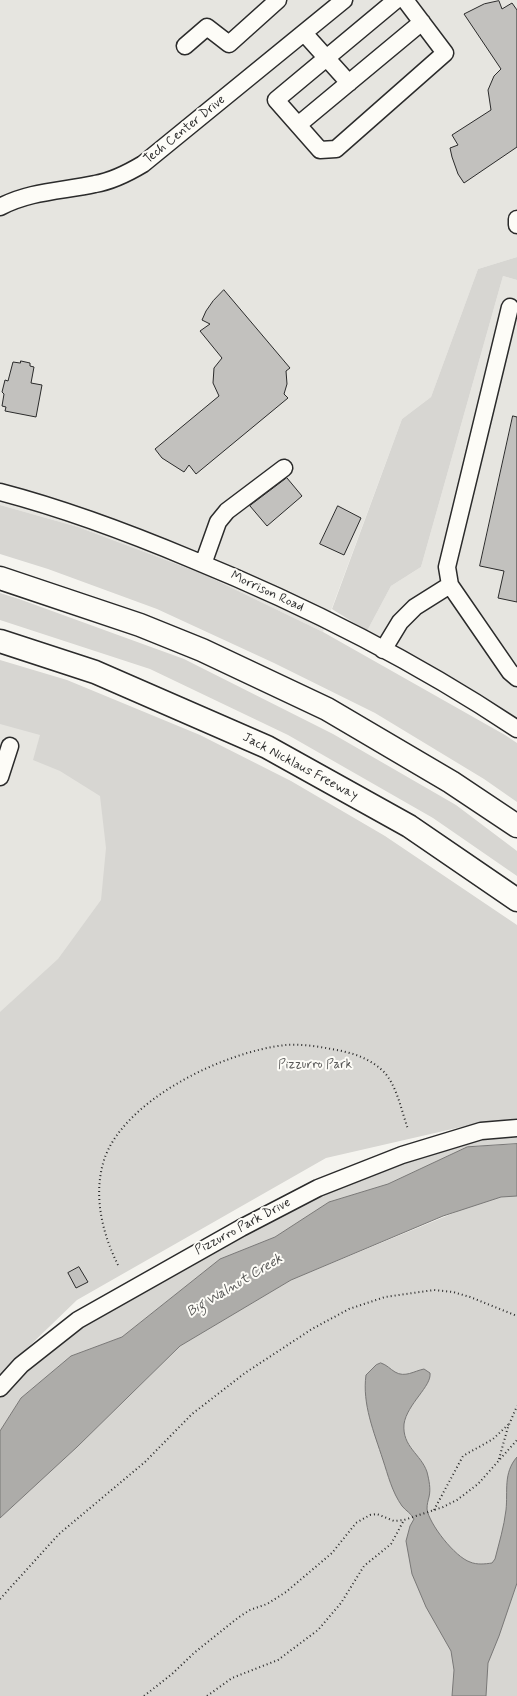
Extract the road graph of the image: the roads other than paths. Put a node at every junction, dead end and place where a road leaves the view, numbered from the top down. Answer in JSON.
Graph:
{"nodes":[{"id":1,"x":278,"y":0,"type":"edge"},
{"id":2,"x":344,"y":0,"type":"edge"},
{"id":3,"x":396,"y":0,"type":"edge"},
{"id":4,"x":405,"y":0,"type":"edge"},
{"id":5,"x":422,"y":22,"type":"junction"},
{"id":6,"x":304,"y":33,"type":"junction"},
{"id":7,"x":185,"y":46,"type":"dead end"},
{"id":8,"x":327,"y":58,"type":"junction"},
{"id":9,"x":349,"y":83,"type":"junction"},
{"id":10,"x":298,"y":125,"type":"junction"},
{"id":11,"x":0,"y":207,"type":"edge"},
{"id":12,"x":517,"y":220,"type":"edge"},
{"id":13,"x":517,"y":225,"type":"edge"},
{"id":14,"x":510,"y":307,"type":"dead end"},
{"id":15,"x":284,"y":468,"type":"dead end"},
{"id":16,"x":0,"y":492,"type":"edge"},
{"id":17,"x":203,"y":564,"type":"junction"},
{"id":18,"x":0,"y":578,"type":"edge"},
{"id":19,"x":450,"y":585,"type":"junction"},
{"id":20,"x":0,"y":641,"type":"edge"},
{"id":21,"x":383,"y":650,"type":"junction"},
{"id":22,"x":517,"y":678,"type":"edge"},
{"id":23,"x":517,"y":729,"type":"edge"},
{"id":24,"x":10,"y":746,"type":"dead end"},
{"id":25,"x":0,"y":777,"type":"edge"},
{"id":26,"x":517,"y":826,"type":"edge"},
{"id":27,"x":517,"y":900,"type":"edge"},
{"id":28,"x":517,"y":1128,"type":"edge"},
{"id":29,"x":0,"y":1388,"type":"edge"}],
"edges":[{"from":1,"to":7,"type":"street"},
{"from":2,"to":6,"type":"street","name":"Tech Center Drive"},
{"from":3,"to":8,"type":"street"},
{"from":4,"to":5,"type":"street"},
{"from":5,"to":9,"type":"street"},
{"from":5,"to":10,"type":"street"},
{"from":6,"to":8,"type":"street"},
{"from":6,"to":11,"type":"street","name":"Tech Center Drive"},
{"from":8,"to":9,"type":"street"},
{"from":8,"to":10,"type":"street"},
{"from":9,"to":10,"type":"street"},
{"from":12,"to":13,"type":"street"},
{"from":14,"to":19,"type":"street"},
{"from":15,"to":17,"type":"street"},
{"from":16,"to":17,"type":"street","name":"Morrison Road"},
{"from":17,"to":21,"type":"street","name":"Morrison Road"},
{"from":18,"to":26,"type":"highway"},
{"from":19,"to":21,"type":"street"},
{"from":19,"to":22,"type":"street"},
{"from":20,"to":27,"type":"highway","name":"Jack Nicklaus Freeway"},
{"from":21,"to":23,"type":"street","name":"Morrison Road"},
{"from":24,"to":25,"type":"street"},
{"from":28,"to":29,"type":"street","name":"Pizzurro Park Drive"}]}
